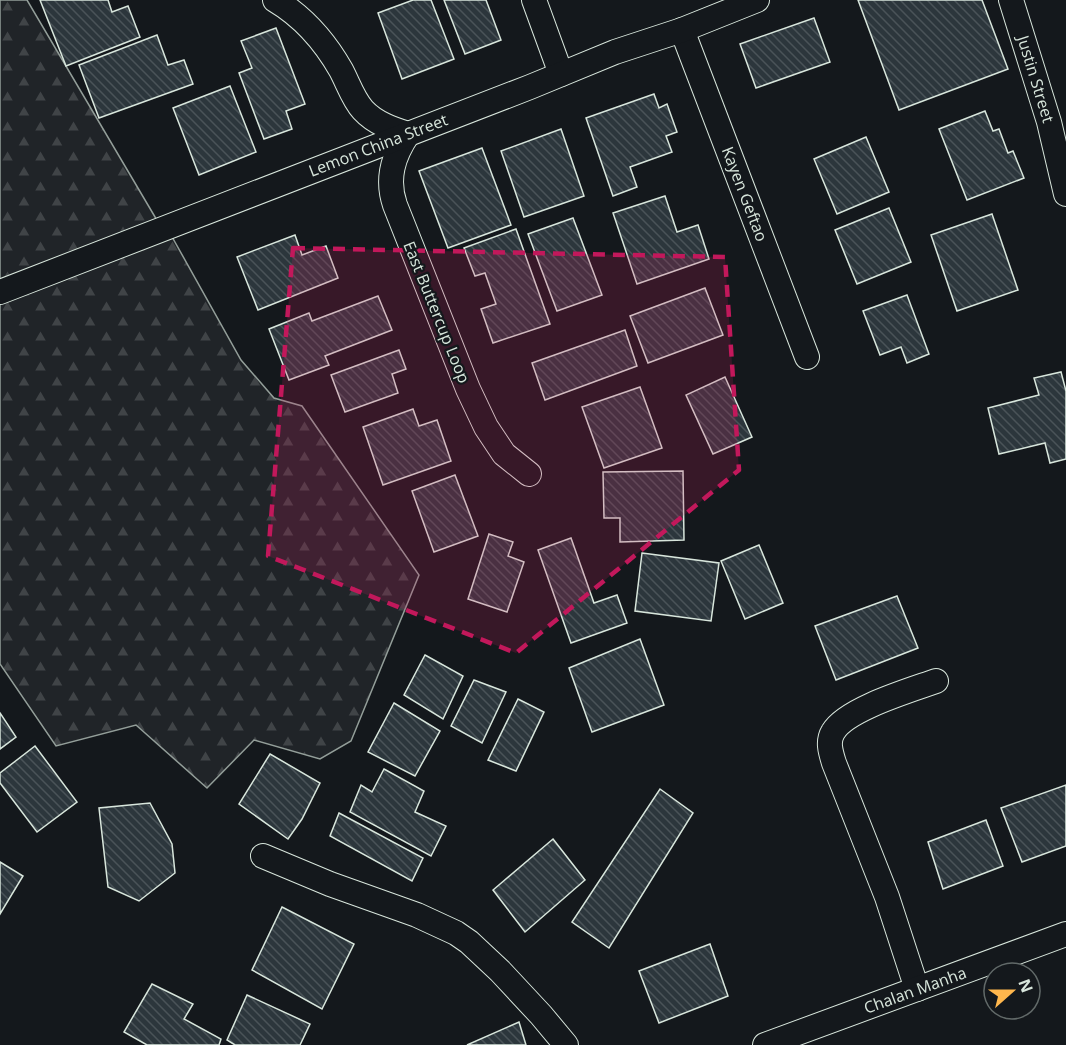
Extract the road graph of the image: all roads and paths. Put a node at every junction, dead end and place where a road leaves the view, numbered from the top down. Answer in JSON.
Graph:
{"nodes":[{"id":1,"x":275,"y":0,"type":"edge"},
{"id":2,"x":534,"y":0,"type":"edge"},
{"id":3,"x":757,"y":0,"type":"edge"},
{"id":4,"x":1011,"y":0,"type":"edge"},
{"id":5,"x":682,"y":30,"type":"junction"},
{"id":6,"x":561,"y":74,"type":"junction"},
{"id":7,"x":408,"y":134,"type":"junction"},
{"id":8,"x":1066,"y":194,"type":"edge"},
{"id":9,"x":0,"y":292,"type":"edge"},
{"id":10,"x":807,"y":357,"type":"dead end"},
{"id":11,"x":530,"y":474,"type":"dead end"},
{"id":12,"x":936,"y":681,"type":"dead end"},
{"id":13,"x":263,"y":856,"type":"dead end"},
{"id":14,"x":1066,"y":934,"type":"edge"},
{"id":15,"x":916,"y":989,"type":"junction"},
{"id":16,"x":566,"y":1045,"type":"edge"},
{"id":17,"x":765,"y":1045,"type":"edge"}],
"edges":[{"from":1,"to":7,"type":"street"},
{"from":2,"to":6,"type":"street"},
{"from":3,"to":5,"type":"street","name":"Lemon China Street"},
{"from":4,"to":8,"type":"street","name":"Justin Street"},
{"from":5,"to":6,"type":"street","name":"Lemon China Street"},
{"from":5,"to":10,"type":"street","name":"Kayen Geftao"},
{"from":6,"to":7,"type":"street","name":"Lemon China Street"},
{"from":7,"to":9,"type":"street","name":"Lemon China Street"},
{"from":7,"to":11,"type":"street","name":"East Buttercup Loop"},
{"from":12,"to":15,"type":"street"},
{"from":13,"to":16,"type":"street"},
{"from":14,"to":15,"type":"street","name":"Chalan Manha"},
{"from":15,"to":17,"type":"street","name":"Chalan Manha"}]}
